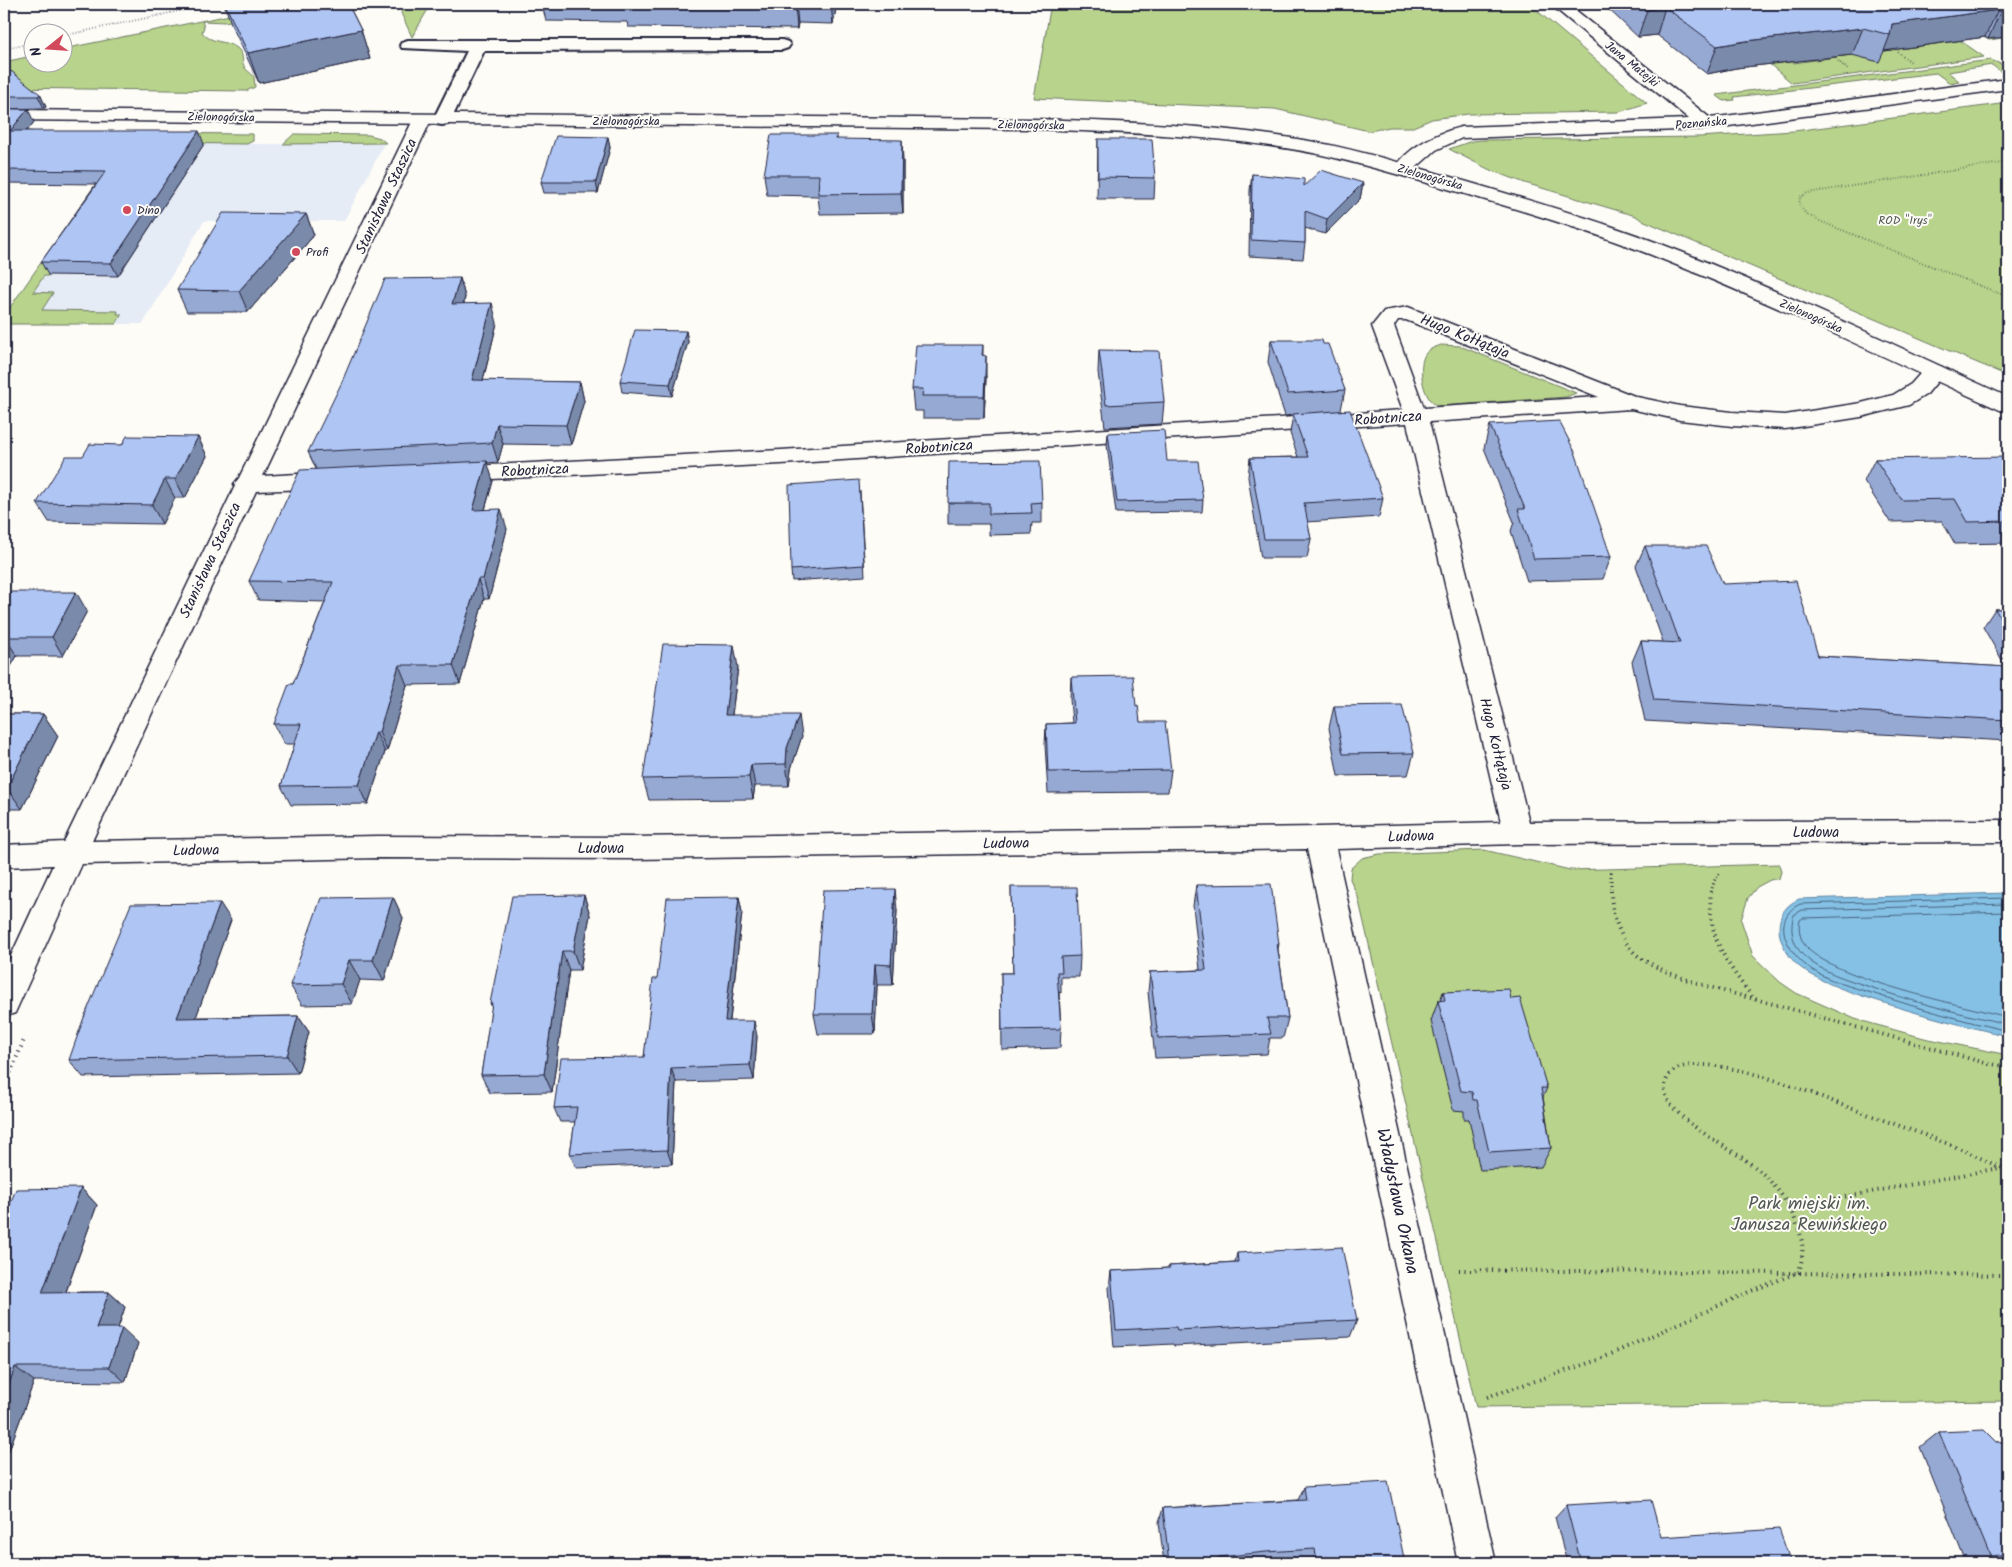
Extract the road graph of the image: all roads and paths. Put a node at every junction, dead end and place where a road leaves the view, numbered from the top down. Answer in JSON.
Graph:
{"nodes":[{"id":1,"x":212,"y":4,"type":"edge"},
{"id":2,"x":1558,"y":4,"type":"edge"},
{"id":3,"x":72,"y":34,"type":"edge"},
{"id":4,"x":22,"y":45,"type":"edge"},
{"id":5,"x":408,"y":45,"type":"dead end"},
{"id":6,"x":782,"y":45,"type":"dead end"},
{"id":7,"x":478,"y":46,"type":"junction"},
{"id":8,"x":4,"y":49,"type":"edge"},
{"id":9,"x":1898,"y":52,"type":"edge"},
{"id":10,"x":1836,"y":59,"type":"edge"},
{"id":11,"x":1912,"y":63,"type":"dead end"},
{"id":12,"x":1850,"y":71,"type":"dead end"},
{"id":13,"x":2008,"y":84,"type":"edge"},
{"id":14,"x":4,"y":115,"type":"edge"},
{"id":15,"x":432,"y":120,"type":"junction"},
{"id":16,"x":1706,"y":124,"type":"junction"},
{"id":17,"x":2008,"y":162,"type":"edge"},
{"id":18,"x":1403,"y":169,"type":"junction"},
{"id":19,"x":2008,"y":297,"type":"edge"},
{"id":20,"x":1934,"y":372,"type":"junction"},
{"id":21,"x":1631,"y":402,"type":"junction"},
{"id":22,"x":2008,"y":405,"type":"edge"},
{"id":23,"x":1416,"y":416,"type":"junction"},
{"id":24,"x":431,"y":475,"type":"edge"},
{"id":25,"x":353,"y":479,"type":"edge"},
{"id":26,"x":246,"y":484,"type":"junction"},
{"id":27,"x":2008,"y":831,"type":"edge"},
{"id":28,"x":1518,"y":833,"type":"junction"},
{"id":29,"x":1319,"y":838,"type":"junction"},
{"id":30,"x":72,"y":853,"type":"junction"},
{"id":31,"x":4,"y":856,"type":"edge"},
{"id":32,"x":1611,"y":868,"type":"dead end"},
{"id":33,"x":1724,"y":870,"type":"dead end"},
{"id":34,"x":1756,"y":1000,"type":"junction"},
{"id":35,"x":4,"y":1004,"type":"edge"},
{"id":36,"x":2008,"y":1066,"type":"edge"},
{"id":37,"x":2000,"y":1168,"type":"junction"},
{"id":38,"x":2008,"y":1170,"type":"edge"},
{"id":39,"x":1791,"y":1207,"type":"junction"},
{"id":40,"x":1414,"y":1270,"type":"junction"},
{"id":41,"x":1799,"y":1272,"type":"junction"},
{"id":42,"x":2008,"y":1274,"type":"edge"},
{"id":43,"x":1442,"y":1403,"type":"junction"},
{"id":44,"x":1477,"y":1563,"type":"edge"}],
"edges":[{"from":1,"to":3,"type":"path"},
{"from":2,"to":16,"type":"street","name":"Jana Matejki"},
{"from":4,"to":8,"type":"path"},
{"from":5,"to":7,"type":"lane"},
{"from":6,"to":7,"type":"lane"},
{"from":7,"to":15,"type":"lane"},
{"from":9,"to":11,"type":"path"},
{"from":10,"to":12,"type":"path"},
{"from":13,"to":16,"type":"street","name":"Poznańska"},
{"from":14,"to":15,"type":"street","name":"Zielonogórska"},
{"from":15,"to":18,"type":"street","name":"Zielonogórska"},
{"from":15,"to":26,"type":"street","name":"Stanisława Staszica"},
{"from":16,"to":18,"type":"street","name":"Poznańska"},
{"from":17,"to":19,"type":"path"},
{"from":18,"to":20,"type":"street","name":"Zielonogórska"},
{"from":20,"to":21,"type":"street","name":"Hugo Kołłątaja"},
{"from":20,"to":22,"type":"street","name":"Zielonogórska"},
{"from":21,"to":23,"type":"street","name":"Robotnicza"},
{"from":21,"to":23,"type":"street","name":"Hugo Kołłątaja"},
{"from":23,"to":24,"type":"street","name":"Robotnicza"},
{"from":23,"to":28,"type":"street","name":"Hugo Kołłątaja"},
{"from":25,"to":26,"type":"street"},
{"from":26,"to":30,"type":"street","name":"Stanisława Staszica"},
{"from":27,"to":28,"type":"street","name":"Ludowa"},
{"from":28,"to":29,"type":"street","name":"Ludowa"},
{"from":29,"to":30,"type":"street","name":"Ludowa"},
{"from":29,"to":40,"type":"street","name":"Władysława Orkana"},
{"from":30,"to":31,"type":"street","name":"Ludowa"},
{"from":30,"to":35,"type":"street","name":"Stanisława Staszica"},
{"from":32,"to":34,"type":"path"},
{"from":33,"to":34,"type":"path"},
{"from":34,"to":36,"type":"path"},
{"from":37,"to":38,"type":"path"},
{"from":37,"to":39,"type":"path"},
{"from":37,"to":39,"type":"path"},
{"from":39,"to":41,"type":"path"},
{"from":40,"to":41,"type":"path"},
{"from":40,"to":43,"type":"street","name":"Władysława Orkana"},
{"from":41,"to":42,"type":"path"},
{"from":41,"to":43,"type":"path"},
{"from":43,"to":44,"type":"street","name":"Władysława Orkana"}]}
